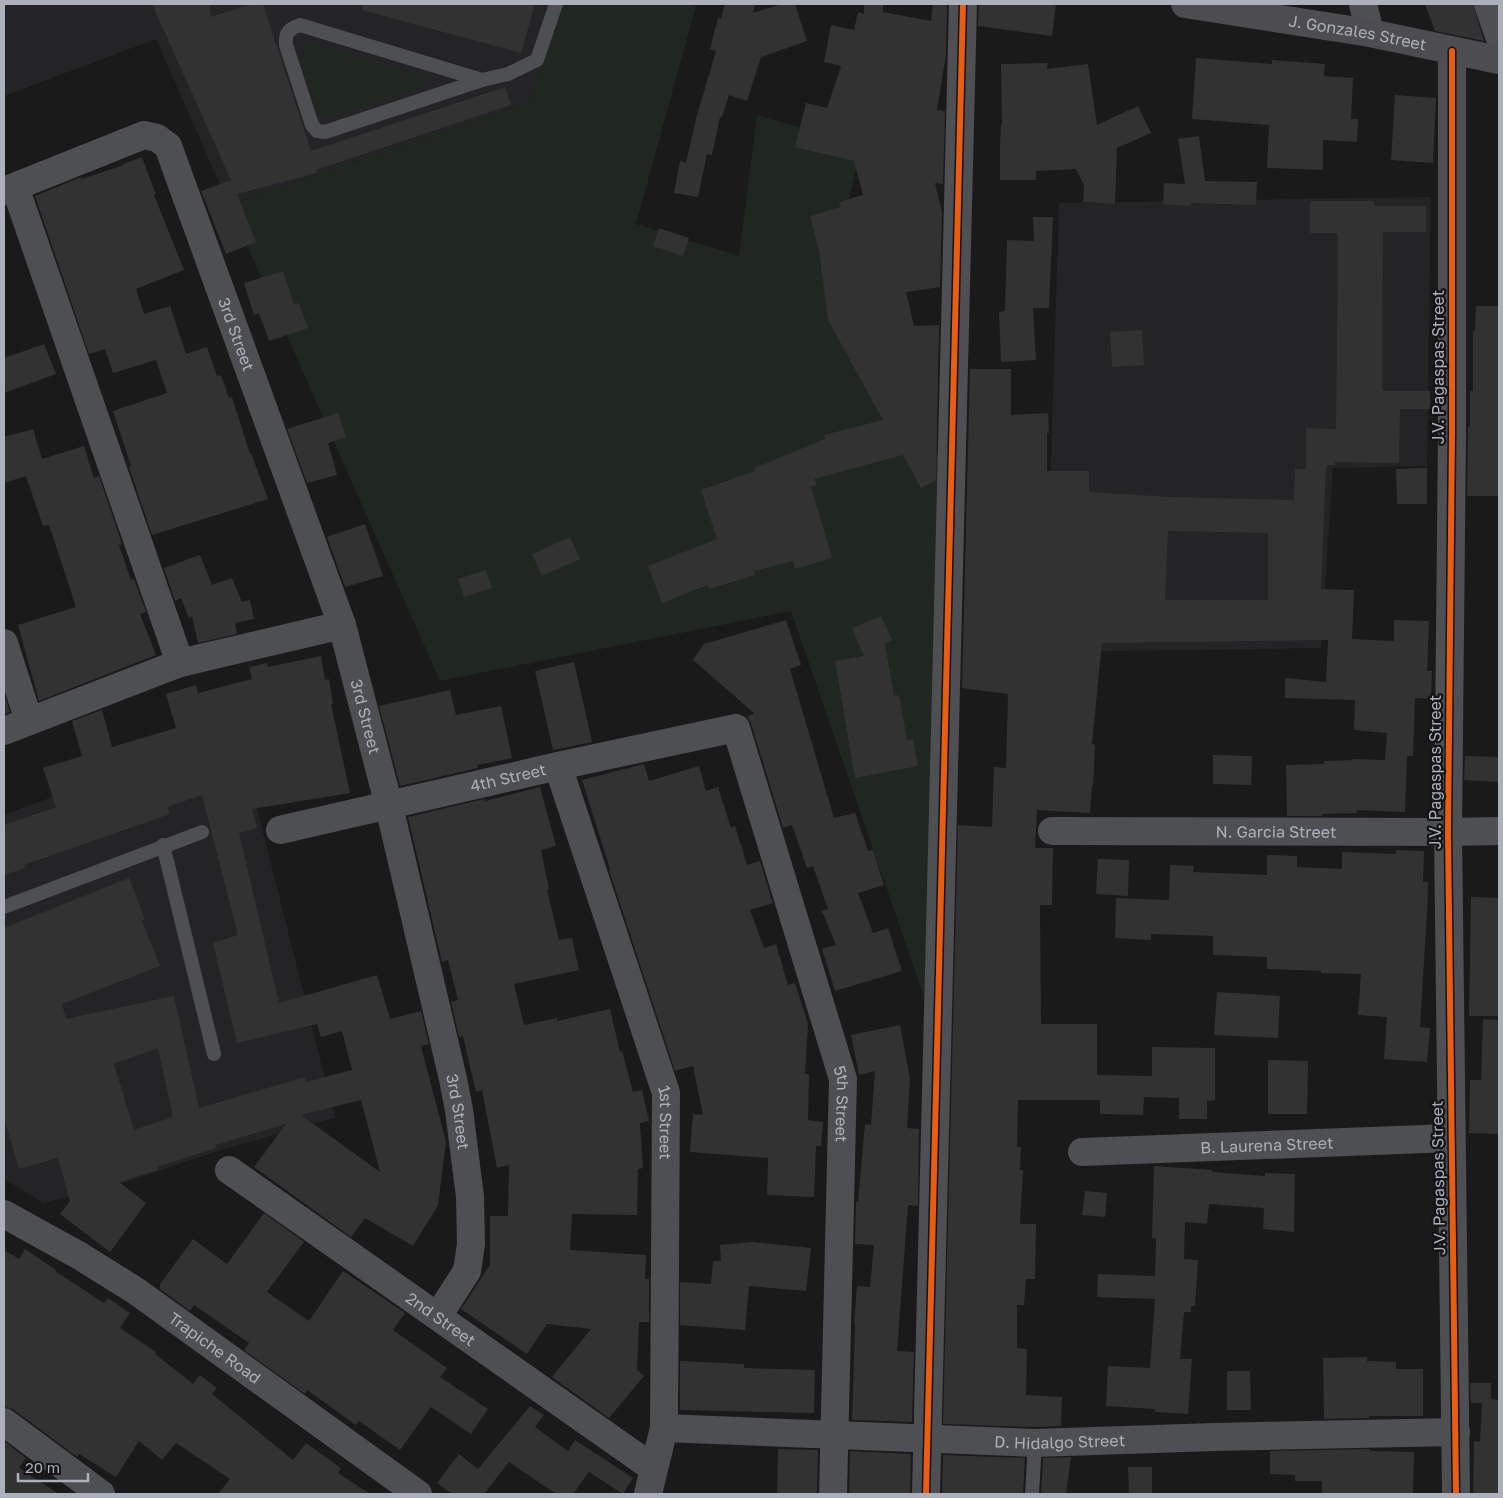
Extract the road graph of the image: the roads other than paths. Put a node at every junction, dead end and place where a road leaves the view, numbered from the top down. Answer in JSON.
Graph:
{"nodes":[{"id":1,"x":556,"y":4,"type":"edge"},
{"id":2,"x":963,"y":4,"type":"edge"},
{"id":3,"x":1185,"y":4,"type":"edge"},
{"id":4,"x":1363,"y":4,"type":"edge"},
{"id":5,"x":1488,"y":4,"type":"edge"},
{"id":6,"x":1370,"y":33,"type":"junction"},
{"id":7,"x":1499,"y":36,"type":"edge"},
{"id":8,"x":1452,"y":51,"type":"junction"},
{"id":9,"x":1499,"y":60,"type":"edge"},
{"id":10,"x":482,"y":80,"type":"junction"},
{"id":11,"x":9,"y":189,"type":"edge"},
{"id":12,"x":342,"y":625,"type":"junction"},
{"id":13,"x":4,"y":643,"type":"edge"},
{"id":14,"x":180,"y":663,"type":"junction"},
{"id":15,"x":29,"y":721,"type":"junction"},
{"id":16,"x":736,"y":728,"type":"joint"},
{"id":17,"x":4,"y":731,"type":"edge"},
{"id":18,"x":558,"y":766,"type":"junction"},
{"id":19,"x":389,"y":806,"type":"junction"},
{"id":20,"x":280,"y":830,"type":"dead end"},
{"id":21,"x":1052,"y":831,"type":"dead end"},
{"id":22,"x":1499,"y":831,"type":"edge"},
{"id":23,"x":202,"y":832,"type":"dead end"},
{"id":24,"x":1448,"y":832,"type":"junction"},
{"id":25,"x":163,"y":845,"type":"junction"},
{"id":26,"x":4,"y":907,"type":"edge"},
{"id":27,"x":214,"y":1054,"type":"dead end"},
{"id":28,"x":1451,"y":1138,"type":"junction"},
{"id":29,"x":1082,"y":1152,"type":"dead end"},
{"id":30,"x":228,"y":1170,"type":"dead end"},
{"id":31,"x":4,"y":1214,"type":"edge"},
{"id":32,"x":438,"y":1316,"type":"junction"},
{"id":33,"x":4,"y":1422,"type":"edge"},
{"id":34,"x":664,"y":1428,"type":"junction"},
{"id":35,"x":1456,"y":1432,"type":"junction"},
{"id":36,"x":834,"y":1434,"type":"junction"},
{"id":37,"x":927,"y":1439,"type":"junction"},
{"id":38,"x":1035,"y":1444,"type":"junction"},
{"id":39,"x":653,"y":1468,"type":"junction"},
{"id":40,"x":101,"y":1494,"type":"edge"},
{"id":41,"x":418,"y":1494,"type":"edge"},
{"id":42,"x":648,"y":1494,"type":"edge"},
{"id":43,"x":833,"y":1494,"type":"edge"},
{"id":44,"x":926,"y":1494,"type":"edge"},
{"id":45,"x":1032,"y":1494,"type":"edge"},
{"id":46,"x":1456,"y":1494,"type":"edge"}],
"edges":[{"from":1,"to":10,"type":"lane"},
{"from":2,"to":37,"type":"street"},
{"from":3,"to":6,"type":"main road","name":"J. Gonzales Street"},
{"from":4,"to":6,"type":"street"},
{"from":5,"to":7,"type":"street"},
{"from":6,"to":8,"type":"main road","name":"J. Gonzales Street"},
{"from":8,"to":9,"type":"main road","name":"J. Gonzales Street"},
{"from":8,"to":24,"type":"street","name":"J.V. Pagaspas Street"},
{"from":10,"to":10,"type":"lane"},
{"from":11,"to":12,"type":"street","name":"3rd Street"},
{"from":11,"to":14,"type":"street"},
{"from":12,"to":14,"type":"street"},
{"from":12,"to":19,"type":"street","name":"3rd Street"},
{"from":13,"to":15,"type":"street"},
{"from":14,"to":15,"type":"street"},
{"from":15,"to":17,"type":"street"},
{"from":16,"to":18,"type":"street","name":"4th Street"},
{"from":16,"to":36,"type":"street","name":"5th Street"},
{"from":18,"to":19,"type":"street","name":"4th Street"},
{"from":18,"to":34,"type":"street","name":"1st Street"},
{"from":19,"to":20,"type":"street","name":"4th Street"},
{"from":19,"to":32,"type":"street","name":"3rd Street"},
{"from":21,"to":24,"type":"street","name":"N. Garcia Street"},
{"from":22,"to":24,"type":"street","name":"N. Garcia Street"},
{"from":23,"to":25,"type":"lane"},
{"from":24,"to":28,"type":"street","name":"J.V. Pagaspas Street"},
{"from":25,"to":26,"type":"lane"},
{"from":25,"to":27,"type":"lane"},
{"from":28,"to":29,"type":"street","name":"B. Laurena Street"},
{"from":28,"to":35,"type":"street","name":"J.V. Pagaspas Street"},
{"from":30,"to":32,"type":"street","name":"2nd Street"},
{"from":31,"to":41,"type":"street","name":"Trapiche Road"},
{"from":32,"to":39,"type":"street","name":"2nd Street"},
{"from":33,"to":40,"type":"street"},
{"from":34,"to":36,"type":"street","name":"D. Hidalgo Street"},
{"from":34,"to":39,"type":"street","name":"1st Street"},
{"from":35,"to":38,"type":"street","name":"D. Hidalgo Street"},
{"from":35,"to":46,"type":"street","name":"J.V. Pagaspas Street"},
{"from":36,"to":37,"type":"street","name":"D. Hidalgo Street"},
{"from":36,"to":43,"type":"street","name":"5th Street"},
{"from":37,"to":38,"type":"street","name":"D. Hidalgo Street"},
{"from":37,"to":44,"type":"street"},
{"from":38,"to":45,"type":"lane"},
{"from":39,"to":42,"type":"street","name":"1st Street"}]}
